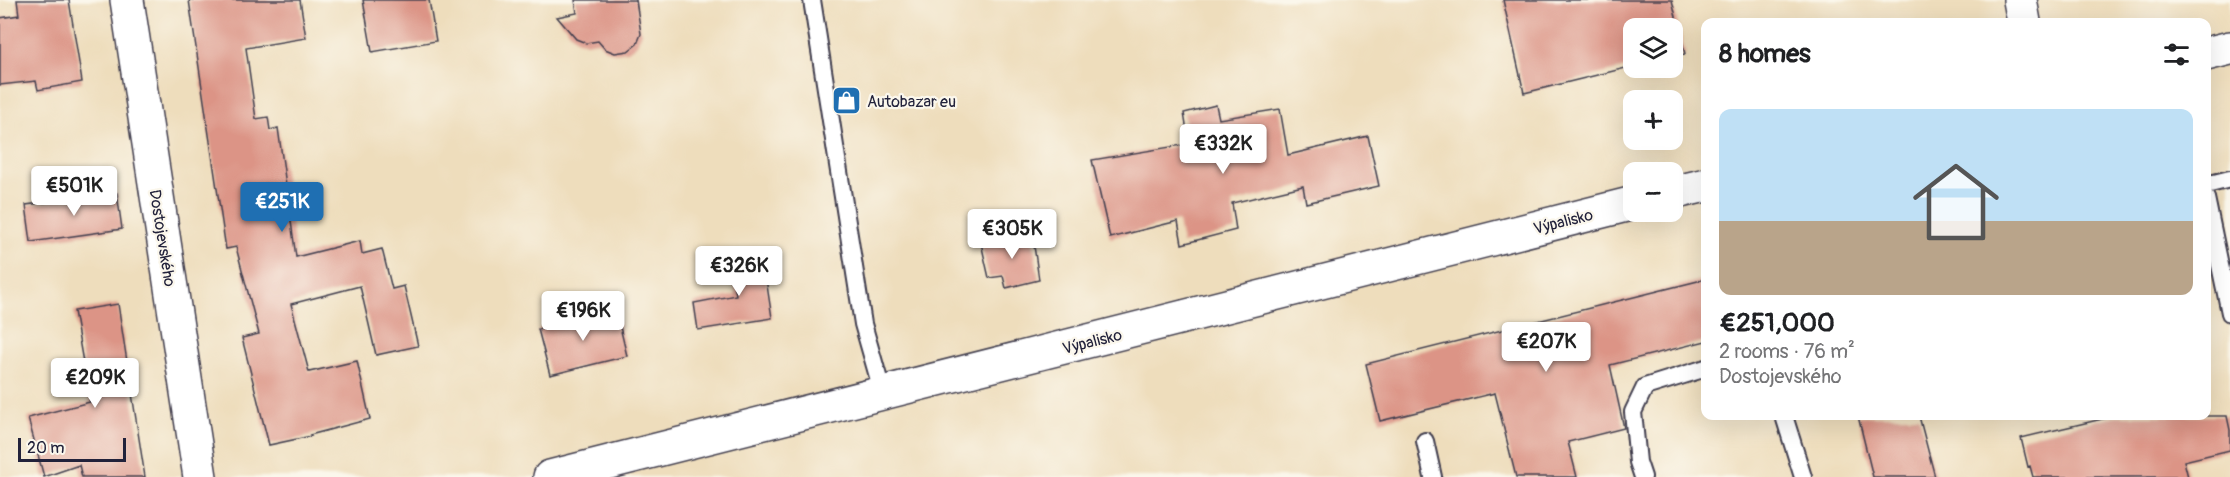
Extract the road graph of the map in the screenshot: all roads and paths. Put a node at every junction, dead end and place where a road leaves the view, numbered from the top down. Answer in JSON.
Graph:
{"nodes":[{"id":1,"x":127,"y":0,"type":"edge"},
{"id":2,"x":812,"y":0,"type":"edge"},
{"id":3,"x":2020,"y":0,"type":"edge"},
{"id":4,"x":2023,"y":18,"type":"edge"},
{"id":5,"x":2230,"y":48,"type":"edge"},
{"id":6,"x":2211,"y":53,"type":"edge"},
{"id":7,"x":2230,"y":179,"type":"edge"},
{"id":8,"x":2211,"y":184,"type":"edge"},
{"id":9,"x":1701,"y":185,"type":"edge"},
{"id":10,"x":1683,"y":190,"type":"edge"},
{"id":11,"x":1623,"y":206,"type":"edge"},
{"id":12,"x":2211,"y":222,"type":"edge"},
{"id":13,"x":2230,"y":313,"type":"edge"},
{"id":14,"x":1701,"y":370,"type":"edge"},
{"id":15,"x":883,"y":394,"type":"junction"},
{"id":16,"x":1785,"y":420,"type":"edge"},
{"id":17,"x":1425,"y":441,"type":"dead end"},
{"id":18,"x":200,"y":477,"type":"edge"},
{"id":19,"x":550,"y":477,"type":"edge"},
{"id":20,"x":1433,"y":477,"type":"edge"},
{"id":21,"x":1643,"y":477,"type":"edge"},
{"id":22,"x":1803,"y":477,"type":"edge"}],
"edges":[{"from":1,"to":18,"type":"main road","name":"Dostojevského"},
{"from":2,"to":15,"type":"lane"},
{"from":3,"to":4,"type":"main road"},
{"from":5,"to":6,"type":"main road"},
{"from":7,"to":8,"type":"lane"},
{"from":9,"to":10,"type":"main road"},
{"from":11,"to":15,"type":"main road","name":"Výpalisko"},
{"from":12,"to":13,"type":"lane"},
{"from":14,"to":21,"type":"lane"},
{"from":15,"to":19,"type":"main road","name":"Výpalisko"},
{"from":16,"to":22,"type":"lane"},
{"from":17,"to":20,"type":"lane"}]}
